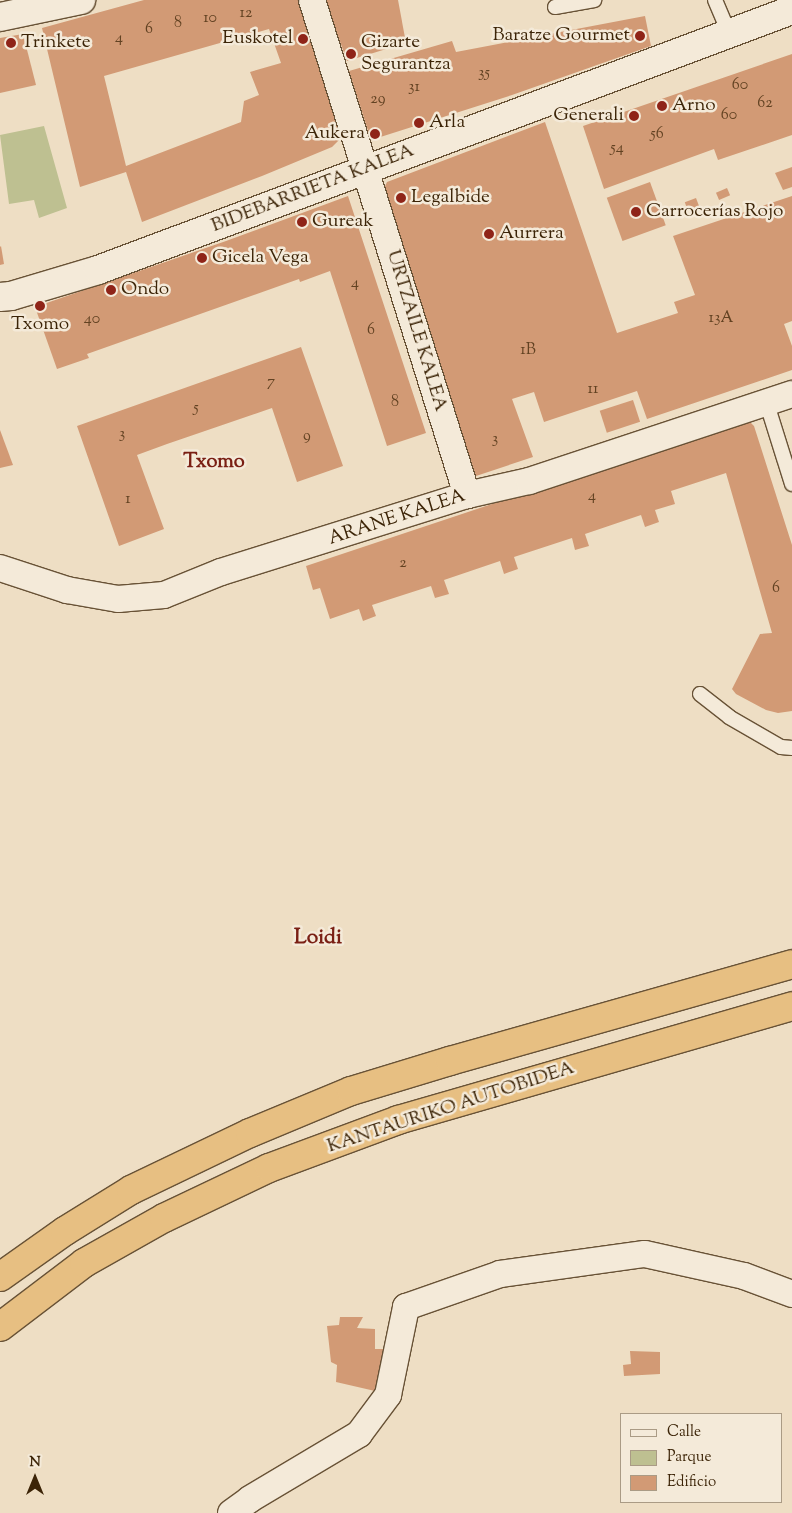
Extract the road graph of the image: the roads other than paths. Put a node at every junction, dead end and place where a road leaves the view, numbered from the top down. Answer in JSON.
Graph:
{"nodes":[{"id":1,"x":81,"y":0,"type":"edge"},
{"id":2,"x":312,"y":0,"type":"edge"},
{"id":3,"x":594,"y":0,"type":"edge"},
{"id":4,"x":715,"y":0,"type":"edge"},
{"id":5,"x":555,"y":7,"type":"dead end"},
{"id":6,"x":792,"y":10,"type":"edge"},
{"id":7,"x":0,"y":17,"type":"edge"},
{"id":8,"x":729,"y":33,"type":"junction"},
{"id":9,"x":366,"y":168,"type":"junction"},
{"id":10,"x":0,"y":297,"type":"edge"},
{"id":11,"x":792,"y":394,"type":"edge"},
{"id":12,"x":766,"y":401,"type":"junction"},
{"id":13,"x":792,"y":484,"type":"edge"},
{"id":14,"x":467,"y":495,"type":"junction"},
{"id":15,"x":0,"y":568,"type":"edge"},
{"id":16,"x":700,"y":694,"type":"dead end"},
{"id":17,"x":792,"y":748,"type":"edge"},
{"id":18,"x":792,"y":964,"type":"edge"},
{"id":19,"x":792,"y":1006,"type":"edge"},
{"id":20,"x":0,"y":1277,"type":"edge"},
{"id":21,"x":792,"y":1294,"type":"edge"},
{"id":22,"x":0,"y":1327,"type":"edge"},
{"id":23,"x":231,"y":1513,"type":"edge"}],
"edges":[{"from":1,"to":7,"type":"street"},
{"from":2,"to":9,"type":"street","name":"URTZAILE KALEA"},
{"from":3,"to":5,"type":"lane"},
{"from":4,"to":8,"type":"lane"},
{"from":6,"to":8,"type":"street","name":"BIDEBARRIETA KALEA"},
{"from":8,"to":9,"type":"street","name":"BIDEBARRIETA KALEA"},
{"from":9,"to":10,"type":"street","name":"BIDEBARRIETA KALEA"},
{"from":9,"to":14,"type":"street","name":"URTZAILE KALEA"},
{"from":11,"to":12,"type":"street","name":"ARANE KALEA"},
{"from":12,"to":13,"type":"lane"},
{"from":12,"to":14,"type":"street","name":"ARANE KALEA"},
{"from":14,"to":15,"type":"street","name":"ARANE KALEA"},
{"from":16,"to":17,"type":"lane"},
{"from":18,"to":20,"type":"highway"},
{"from":19,"to":22,"type":"highway","name":"KANTAURIKO AUTOBIDEA"},
{"from":21,"to":23,"type":"street"}]}
